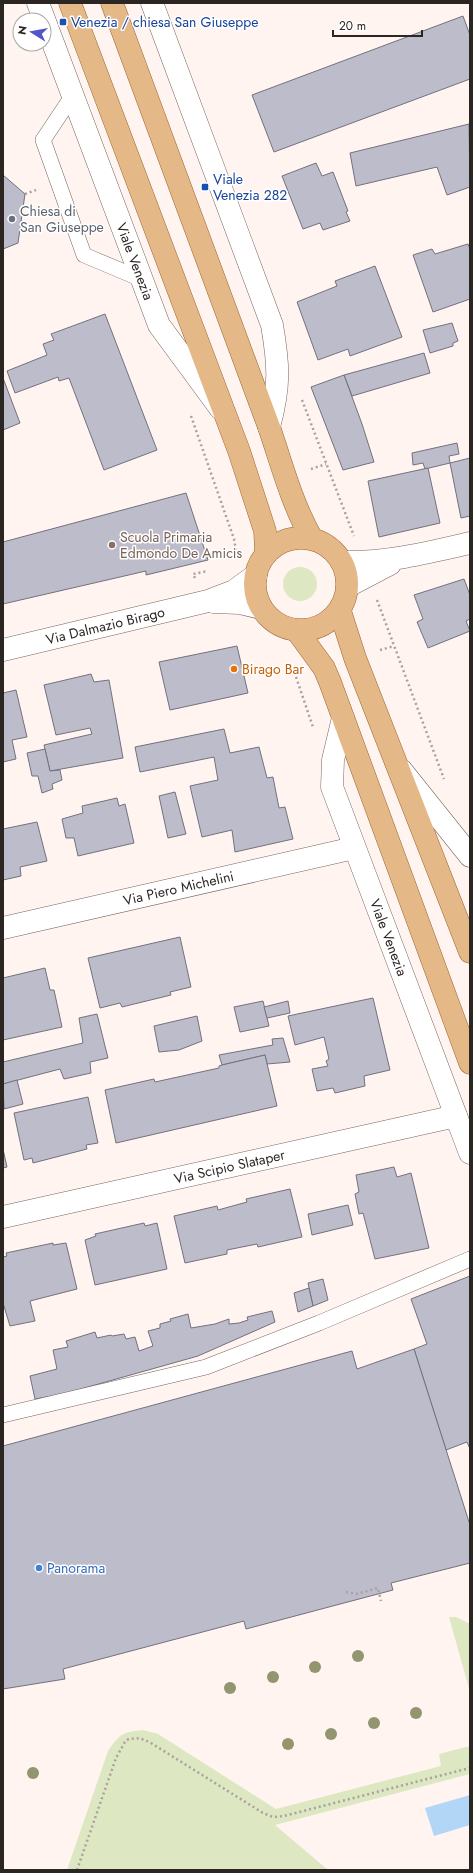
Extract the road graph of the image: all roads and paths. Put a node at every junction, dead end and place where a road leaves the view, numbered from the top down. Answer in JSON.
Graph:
{"nodes":[{"id":1,"x":38,"y":3,"type":"edge"},
{"id":2,"x":70,"y":3,"type":"edge"},
{"id":3,"x":112,"y":3,"type":"edge"},
{"id":4,"x":152,"y":3,"type":"edge"},
{"id":5,"x":73,"y":96,"type":"junction"},
{"id":6,"x":141,"y":279,"type":"junction"},
{"id":7,"x":190,"y":413,"type":"dead end"},
{"id":8,"x":225,"y":414,"type":"junction"},
{"id":9,"x":269,"y":427,"type":"junction"},
{"id":10,"x":326,"y":464,"type":"dead end"},
{"id":11,"x":312,"y":539,"type":"junction"},
{"id":12,"x":356,"y":540,"type":"dead end"},
{"id":13,"x":470,"y":543,"type":"edge"},
{"id":14,"x":266,"y":554,"type":"junction"},
{"id":15,"x":404,"y":558,"type":"junction"},
{"id":16,"x":233,"y":560,"type":"dead end"},
{"id":17,"x":342,"y":562,"type":"junction"},
{"id":18,"x":212,"y":570,"type":"dead end"},
{"id":19,"x":194,"y":574,"type":"dead end"},
{"id":20,"x":256,"y":575,"type":"junction"},
{"id":21,"x":348,"y":586,"type":"junction"},
{"id":22,"x":376,"y":596,"type":"dead end"},
{"id":23,"x":208,"y":602,"type":"junction"},
{"id":24,"x":261,"y":608,"type":"junction"},
{"id":25,"x":340,"y":611,"type":"junction"},
{"id":26,"x":297,"y":631,"type":"junction"},
{"id":27,"x":3,"y":650,"type":"edge"},
{"id":28,"x":294,"y":672,"type":"dead end"},
{"id":29,"x":343,"y":718,"type":"junction"},
{"id":30,"x":315,"y":734,"type":"dead end"},
{"id":31,"x":396,"y":764,"type":"junction"},
{"id":32,"x":446,"y":783,"type":"dead end"},
{"id":33,"x":354,"y":848,"type":"junction"},
{"id":34,"x":470,"y":856,"type":"edge"},
{"id":35,"x":3,"y":928,"type":"edge"},
{"id":36,"x":470,"y":952,"type":"edge"},
{"id":37,"x":470,"y":1063,"type":"edge"},
{"id":38,"x":456,"y":1116,"type":"junction"},
{"id":39,"x":470,"y":1154,"type":"edge"},
{"id":40,"x":3,"y":1217,"type":"edge"},
{"id":41,"x":470,"y":1259,"type":"edge"},
{"id":42,"x":3,"y":1416,"type":"edge"},
{"id":43,"x":346,"y":1592,"type":"dead end"},
{"id":44,"x":381,"y":1601,"type":"dead end"},
{"id":45,"x":470,"y":1768,"type":"edge"},
{"id":46,"x":77,"y":1870,"type":"edge"}],
"edges":[{"from":1,"to":5,"type":"street","name":"Viale Venezia"},
{"from":2,"to":8,"type":"main road","name":"Viale Venezia"},
{"from":3,"to":9,"type":"main road"},
{"from":4,"to":9,"type":"street"},
{"from":5,"to":6,"type":"street","name":"Viale Venezia"},
{"from":5,"to":6,"type":"lane"},
{"from":6,"to":8,"type":"street","name":"Viale Venezia"},
{"from":7,"to":16,"type":"path"},
{"from":8,"to":14,"type":"main road","name":"Viale Venezia"},
{"from":9,"to":11,"type":"main road"},
{"from":10,"to":12,"type":"path"},
{"from":11,"to":14,"type":"main road","name":"Viale Venezia"},
{"from":11,"to":17,"type":"main road","name":"Viale Venezia"},
{"from":13,"to":15,"type":"street"},
{"from":14,"to":20,"type":"main road","name":"Viale Venezia"},
{"from":15,"to":17,"type":"street"},
{"from":15,"to":21,"type":"street"},
{"from":17,"to":21,"type":"main road","name":"Viale Venezia"},
{"from":18,"to":19,"type":"path"},
{"from":20,"to":23,"type":"street","name":"Via Dalmazio Birago"},
{"from":20,"to":24,"type":"main road","name":"Viale Venezia"},
{"from":21,"to":25,"type":"main road","name":"Viale Venezia"},
{"from":22,"to":32,"type":"path"},
{"from":23,"to":24,"type":"street","name":"Via Dalmazio Birago"},
{"from":23,"to":27,"type":"street","name":"Via Dalmazio Birago"},
{"from":24,"to":26,"type":"main road","name":"Viale Venezia"},
{"from":25,"to":26,"type":"main road","name":"Viale Venezia"},
{"from":25,"to":31,"type":"main road"},
{"from":26,"to":29,"type":"main road"},
{"from":28,"to":30,"type":"path"},
{"from":29,"to":33,"type":"street","name":"Viale Venezia"},
{"from":29,"to":37,"type":"main road"},
{"from":31,"to":34,"type":"street"},
{"from":31,"to":36,"type":"main road"},
{"from":33,"to":35,"type":"street","name":"Via Piero Michelini"},
{"from":33,"to":38,"type":"street","name":"Viale Venezia"},
{"from":38,"to":39,"type":"street","name":"Viale Venezia"},
{"from":38,"to":40,"type":"street","name":"Via Scipio Slataper"},
{"from":41,"to":42,"type":"lane"},
{"from":43,"to":44,"type":"path"},
{"from":45,"to":46,"type":"path"}]}
